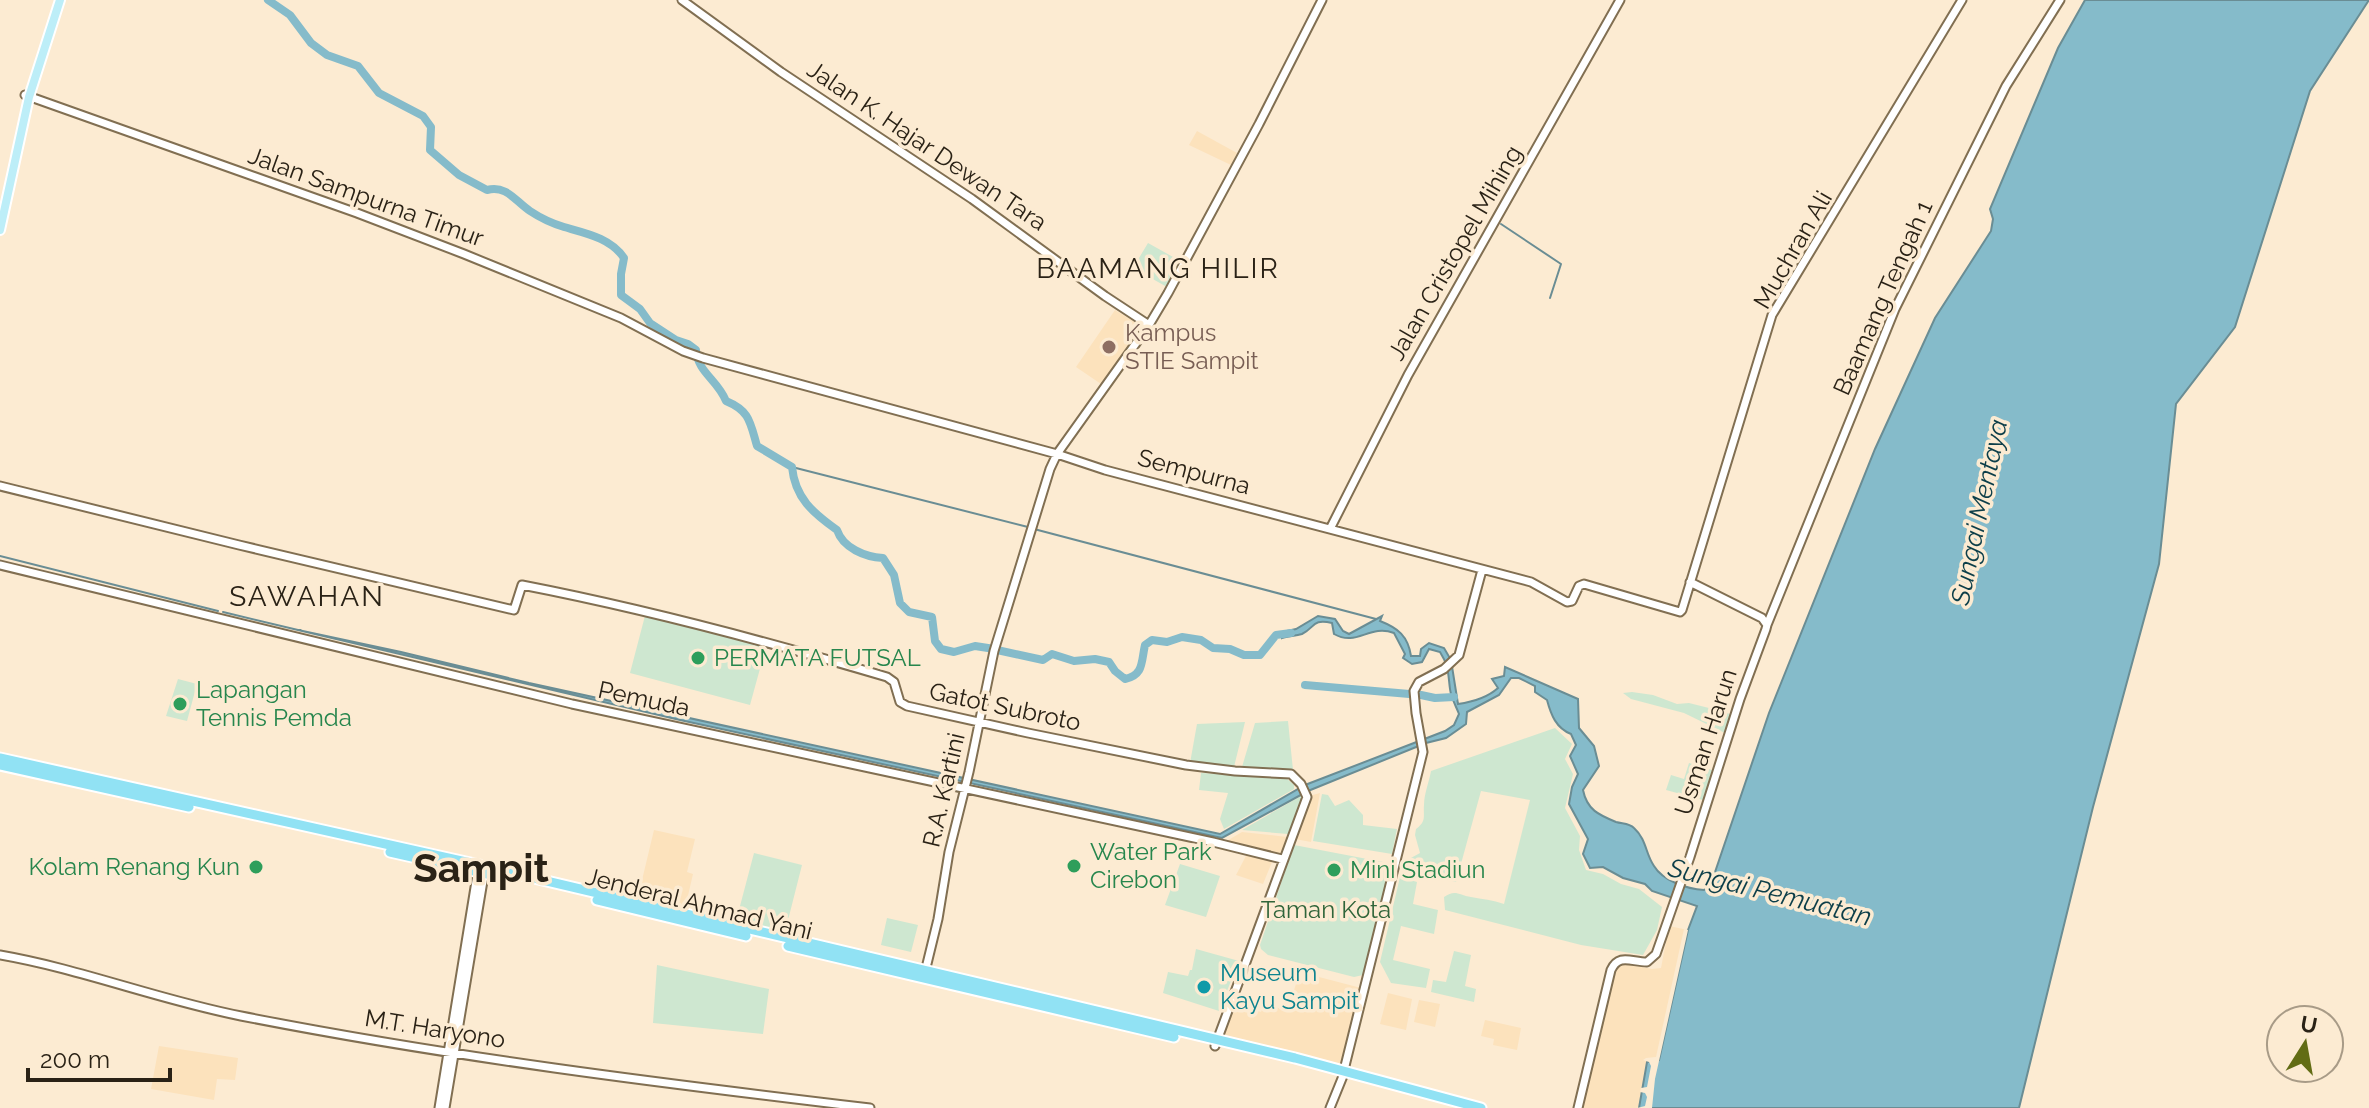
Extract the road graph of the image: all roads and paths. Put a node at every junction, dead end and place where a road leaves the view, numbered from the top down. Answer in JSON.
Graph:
{"nodes":[{"id":1,"x":57,"y":0,"type":"edge"},
{"id":2,"x":682,"y":0,"type":"edge"},
{"id":3,"x":1322,"y":0,"type":"edge"},
{"id":4,"x":1620,"y":0,"type":"edge"},
{"id":5,"x":1964,"y":0,"type":"edge"},
{"id":6,"x":2060,"y":0,"type":"edge"},
{"id":7,"x":27,"y":96,"type":"junction"},
{"id":8,"x":13,"y":160,"type":"junction"},
{"id":9,"x":0,"y":207,"type":"edge"},
{"id":10,"x":0,"y":230,"type":"edge"},
{"id":11,"x":1149,"y":325,"type":"junction"},
{"id":12,"x":683,"y":351,"type":"joint"},
{"id":13,"x":1057,"y":454,"type":"junction"},
{"id":14,"x":0,"y":486,"type":"edge"},
{"id":15,"x":1330,"y":529,"type":"junction"},
{"id":16,"x":0,"y":565,"type":"edge"},
{"id":17,"x":1482,"y":570,"type":"junction"},
{"id":18,"x":1691,"y":584,"type":"junction"},
{"id":19,"x":1682,"y":610,"type":"joint"},
{"id":20,"x":1767,"y":625,"type":"junction"},
{"id":21,"x":980,"y":723,"type":"junction"},
{"id":22,"x":0,"y":758,"type":"edge"},
{"id":23,"x":0,"y":765,"type":"edge"},
{"id":24,"x":965,"y":788,"type":"junction"},
{"id":25,"x":285,"y":826,"type":"junction"},
{"id":26,"x":1282,"y":859,"type":"junction"},
{"id":27,"x":481,"y":869,"type":"junction"},
{"id":28,"x":0,"y":955,"type":"edge"},
{"id":29,"x":925,"y":972,"type":"junction"},
{"id":30,"x":1198,"y":1039,"type":"junction"},
{"id":31,"x":1216,"y":1043,"type":"junction"},
{"id":32,"x":451,"y":1053,"type":"junction"},
{"id":33,"x":1343,"y":1073,"type":"junction"},
{"id":34,"x":442,"y":1108,"type":"edge"},
{"id":35,"x":870,"y":1108,"type":"edge"},
{"id":36,"x":1330,"y":1108,"type":"edge"},
{"id":37,"x":1457,"y":1108,"type":"edge"},
{"id":38,"x":1481,"y":1108,"type":"edge"},
{"id":39,"x":1578,"y":1108,"type":"edge"}],
"edges":[{"from":1,"to":7,"type":"main road"},
{"from":2,"to":11,"type":"street","name":"Jalan K. Hajar Dewan Tara"},
{"from":3,"to":11,"type":"street","name":"R.A. Kartini"},
{"from":4,"to":15,"type":"street","name":"Jalan Cristopel Mihing"},
{"from":5,"to":18,"type":"street","name":"Muchran Ali"},
{"from":6,"to":20,"type":"street","name":"Baamang Tengah 1"},
{"from":7,"to":8,"type":"main road"},
{"from":7,"to":12,"type":"street","name":"Jalan Sampurna Timur"},
{"from":8,"to":9,"type":"main road"},
{"from":8,"to":10,"type":"main road"},
{"from":11,"to":13,"type":"street","name":"R.A. Kartini"},
{"from":12,"to":13,"type":"street","name":"Sempurna"},
{"from":13,"to":15,"type":"street","name":"Sempurna"},
{"from":13,"to":21,"type":"street","name":"R.A. Kartini"},
{"from":14,"to":21,"type":"street","name":"Gatot Subroto"},
{"from":15,"to":17,"type":"street","name":"Sempurna"},
{"from":16,"to":24,"type":"street","name":"Pemuda"},
{"from":17,"to":19,"type":"street","name":"Sempurna"},
{"from":17,"to":33,"type":"street"},
{"from":18,"to":19,"type":"street","name":"Muchran Ali"},
{"from":18,"to":20,"type":"street"},
{"from":20,"to":39,"type":"street","name":"Usman Harun"},
{"from":21,"to":24,"type":"street","name":"R.A. Kartini"},
{"from":21,"to":26,"type":"street","name":"Gatot Subroto"},
{"from":22,"to":25,"type":"highway","name":"Jenderal Ahmad Yani"},
{"from":23,"to":25,"type":"highway","name":"Jenderal Ahmad Yani"},
{"from":24,"to":26,"type":"street","name":"Pemuda"},
{"from":24,"to":29,"type":"street","name":"R.A. Kartini"},
{"from":25,"to":27,"type":"highway","name":"Jenderal Ahmad Yani"},
{"from":26,"to":31,"type":"street"},
{"from":27,"to":29,"type":"highway","name":"Jenderal Ahmad Yani"},
{"from":27,"to":30,"type":"highway","name":"Jenderal Ahmad Yani"},
{"from":27,"to":32,"type":"street"},
{"from":28,"to":32,"type":"street","name":"M.T. Haryono"},
{"from":29,"to":30,"type":"highway","name":"Jenderal Ahmad Yani"},
{"from":30,"to":31,"type":"highway"},
{"from":31,"to":33,"type":"highway"},
{"from":31,"to":33,"type":"highway"},
{"from":32,"to":34,"type":"street"},
{"from":32,"to":35,"type":"street","name":"M.T. Haryono"},
{"from":33,"to":36,"type":"street"},
{"from":33,"to":37,"type":"highway"},
{"from":33,"to":38,"type":"highway"}]}
